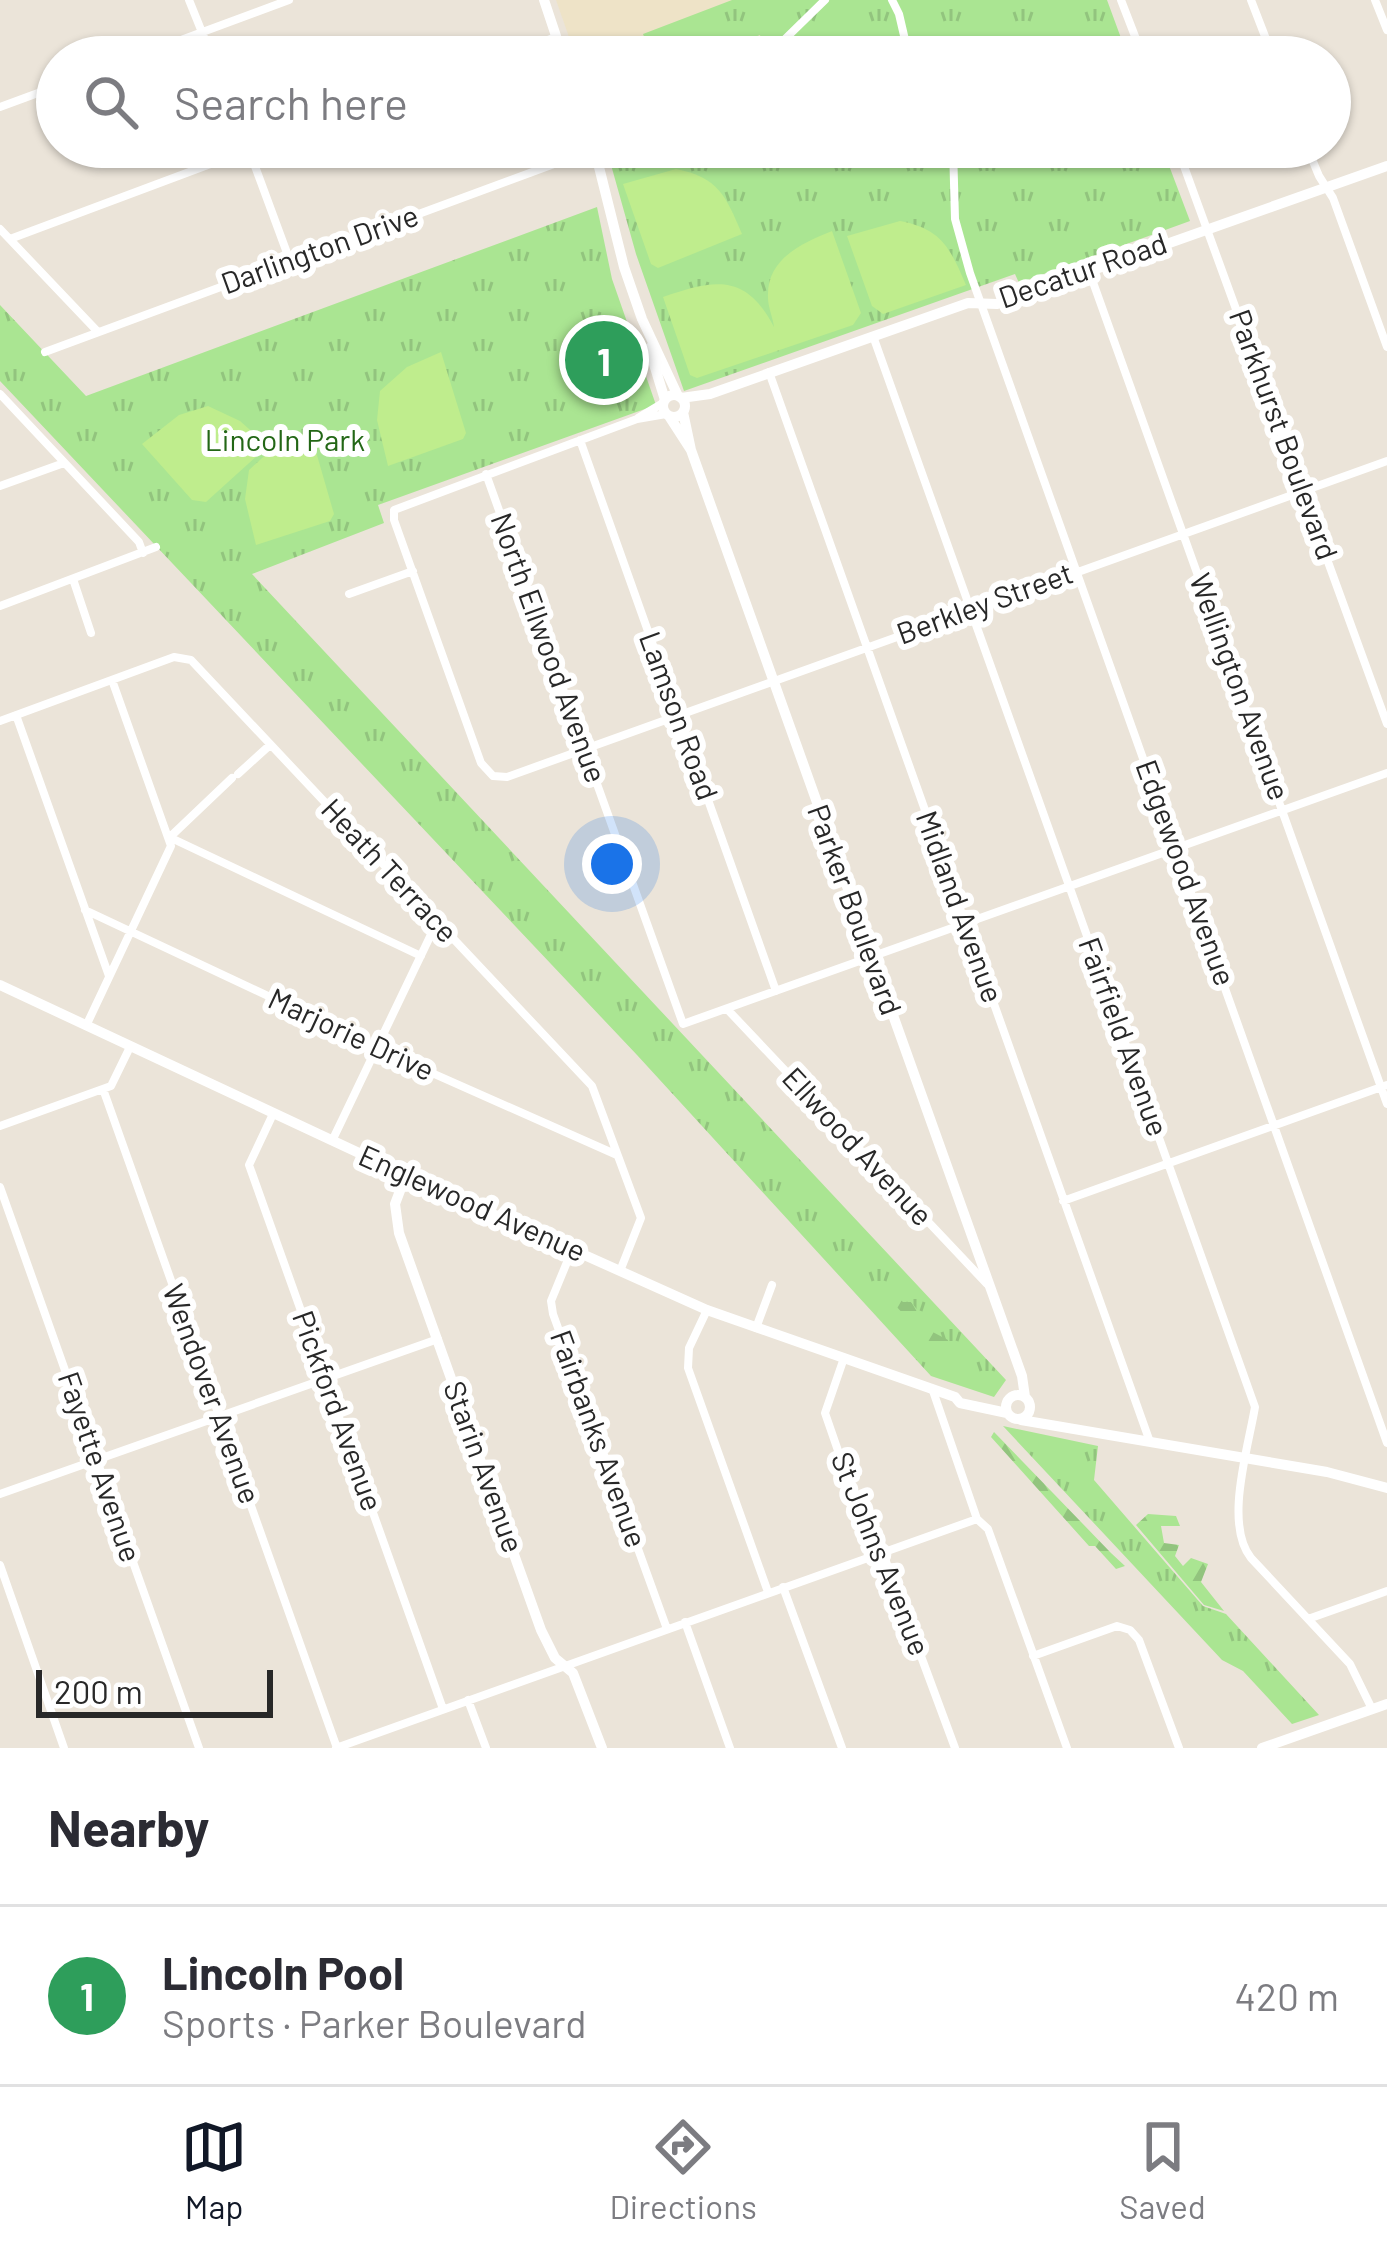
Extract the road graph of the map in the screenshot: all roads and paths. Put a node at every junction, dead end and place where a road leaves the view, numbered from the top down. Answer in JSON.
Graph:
{"nodes":[{"id":1,"x":189,"y":0,"type":"edge"},
{"id":2,"x":290,"y":0,"type":"edge"},
{"id":3,"x":544,"y":0,"type":"edge"},
{"id":4,"x":825,"y":0,"type":"edge"},
{"id":5,"x":892,"y":0,"type":"edge"},
{"id":6,"x":1121,"y":0,"type":"edge"},
{"id":7,"x":1251,"y":0,"type":"edge"},
{"id":8,"x":1375,"y":0,"type":"edge"},
{"id":9,"x":1387,"y":30,"type":"edge"},
{"id":10,"x":202,"y":32,"type":"junction"},
{"id":11,"x":191,"y":36,"type":"edge"},
{"id":12,"x":204,"y":36,"type":"edge"},
{"id":13,"x":556,"y":36,"type":"edge"},
{"id":14,"x":788,"y":36,"type":"edge"},
{"id":15,"x":904,"y":36,"type":"edge"},
{"id":16,"x":1135,"y":36,"type":"edge"},
{"id":17,"x":1265,"y":36,"type":"edge"},
{"id":18,"x":36,"y":94,"type":"edge"},
{"id":19,"x":0,"y":107,"type":"edge"},
{"id":20,"x":1387,"y":166,"type":"edge"},
{"id":21,"x":197,"y":168,"type":"edge"},
{"id":22,"x":258,"y":168,"type":"edge"},
{"id":23,"x":543,"y":168,"type":"edge"},
{"id":24,"x":602,"y":168,"type":"edge"},
{"id":25,"x":954,"y":168,"type":"edge"},
{"id":26,"x":1185,"y":168,"type":"edge"},
{"id":27,"x":1317,"y":168,"type":"edge"},
{"id":28,"x":1326,"y":187,"type":"junction"},
{"id":29,"x":0,"y":229,"type":"edge"},
{"id":30,"x":1208,"y":229,"type":"junction"},
{"id":31,"x":10,"y":238,"type":"junction"},
{"id":32,"x":290,"y":261,"type":"junction"},
{"id":33,"x":1089,"y":271,"type":"junction"},
{"id":34,"x":982,"y":304,"type":"junction"},
{"id":35,"x":98,"y":332,"type":"junction"},
{"id":36,"x":873,"y":336,"type":"junction"},
{"id":37,"x":648,"y":338,"type":"junction"},
{"id":38,"x":1387,"y":347,"type":"edge"},
{"id":39,"x":45,"y":352,"type":"dead end"},
{"id":40,"x":770,"y":372,"type":"junction"},
{"id":41,"x":0,"y":394,"type":"edge"},
{"id":42,"x":682,"y":404,"type":"junction"},
{"id":43,"x":666,"y":408,"type":"junction"},
{"id":44,"x":580,"y":440,"type":"junction"},
{"id":45,"x":691,"y":450,"type":"junction"},
{"id":46,"x":1387,"y":461,"type":"edge"},
{"id":47,"x":64,"y":463,"type":"junction"},
{"id":48,"x":486,"y":474,"type":"junction"},
{"id":49,"x":0,"y":486,"type":"edge"},
{"id":50,"x":1304,"y":491,"type":"junction"},
{"id":51,"x":1184,"y":534,"type":"junction"},
{"id":52,"x":156,"y":547,"type":"dead end"},
{"id":53,"x":142,"y":553,"type":"junction"},
{"id":54,"x":413,"y":572,"type":"junction"},
{"id":55,"x":1078,"y":572,"type":"junction"},
{"id":56,"x":73,"y":580,"type":"junction"},
{"id":57,"x":349,"y":594,"type":"dead end"},
{"id":58,"x":0,"y":606,"type":"edge"},
{"id":59,"x":971,"y":610,"type":"junction"},
{"id":60,"x":92,"y":633,"type":"dead end"},
{"id":61,"x":866,"y":647,"type":"junction"},
{"id":62,"x":112,"y":680,"type":"junction"},
{"id":63,"x":773,"y":681,"type":"junction"},
{"id":64,"x":16,"y":715,"type":"junction"},
{"id":65,"x":678,"y":715,"type":"junction"},
{"id":66,"x":0,"y":721,"type":"edge"},
{"id":67,"x":1387,"y":724,"type":"edge"},
{"id":68,"x":270,"y":745,"type":"junction"},
{"id":69,"x":584,"y":749,"type":"junction"},
{"id":70,"x":1387,"y":773,"type":"edge"},
{"id":71,"x":1282,"y":811,"type":"junction"},
{"id":72,"x":169,"y":837,"type":"junction"},
{"id":73,"x":1176,"y":848,"type":"junction"},
{"id":74,"x":1070,"y":886,"type":"junction"},
{"id":75,"x":85,"y":910,"type":"junction"},
{"id":76,"x":437,"y":922,"type":"junction"},
{"id":77,"x":964,"y":923,"type":"junction"},
{"id":78,"x":131,"y":932,"type":"junction"},
{"id":79,"x":421,"y":956,"type":"junction"},
{"id":80,"x":871,"y":957,"type":"junction"},
{"id":81,"x":109,"y":978,"type":"junction"},
{"id":82,"x":0,"y":985,"type":"edge"},
{"id":83,"x":776,"y":992,"type":"junction"},
{"id":84,"x":727,"y":1009,"type":"junction"},
{"id":85,"x":86,"y":1026,"type":"junction"},
{"id":86,"x":376,"y":1046,"type":"junction"},
{"id":87,"x":130,"y":1047,"type":"junction"},
{"id":88,"x":1384,"y":1086,"type":"edge"},
{"id":89,"x":103,"y":1089,"type":"junction"},
{"id":90,"x":1387,"y":1104,"type":"edge"},
{"id":91,"x":273,"y":1114,"type":"junction"},
{"id":92,"x":1274,"y":1125,"type":"junction"},
{"id":93,"x":0,"y":1126,"type":"edge"},
{"id":94,"x":332,"y":1141,"type":"junction"},
{"id":95,"x":619,"y":1156,"type":"junction"},
{"id":96,"x":1168,"y":1163,"type":"junction"},
{"id":97,"x":406,"y":1175,"type":"junction"},
{"id":98,"x":0,"y":1186,"type":"edge"},
{"id":99,"x":1063,"y":1201,"type":"junction"},
{"id":100,"x":572,"y":1250,"type":"junction"},
{"id":101,"x":620,"y":1271,"type":"junction"},
{"id":102,"x":772,"y":1285,"type":"dead end"},
{"id":103,"x":988,"y":1285,"type":"junction"},
{"id":104,"x":707,"y":1310,"type":"junction"},
{"id":105,"x":755,"y":1329,"type":"junction"},
{"id":106,"x":437,"y":1339,"type":"junction"},
{"id":107,"x":844,"y":1358,"type":"junction"},
{"id":108,"x":1018,"y":1370,"type":"junction"},
{"id":109,"x":325,"y":1379,"type":"junction"},
{"id":110,"x":933,"y":1389,"type":"junction"},
{"id":111,"x":1028,"y":1400,"type":"junction"},
{"id":112,"x":1008,"y":1404,"type":"junction"},
{"id":113,"x":218,"y":1417,"type":"junction"},
{"id":114,"x":1021,"y":1420,"type":"junction"},
{"id":115,"x":1052,"y":1423,"type":"junction"},
{"id":116,"x":1150,"y":1442,"type":"junction"},
{"id":117,"x":1387,"y":1443,"type":"edge"},
{"id":118,"x":1246,"y":1458,"type":"junction"},
{"id":119,"x":96,"y":1460,"type":"junction"},
{"id":120,"x":1387,"y":1488,"type":"edge"},
{"id":121,"x":0,"y":1494,"type":"edge"},
{"id":122,"x":977,"y":1520,"type":"junction"},
{"id":123,"x":879,"y":1553,"type":"junction"},
{"id":124,"x":0,"y":1565,"type":"edge"},
{"id":125,"x":783,"y":1587,"type":"junction"},
{"id":126,"x":1387,"y":1591,"type":"edge"},
{"id":127,"x":768,"y":1592,"type":"junction"},
{"id":128,"x":1308,"y":1619,"type":"junction"},
{"id":129,"x":685,"y":1622,"type":"junction"},
{"id":130,"x":667,"y":1629,"type":"junction"},
{"id":131,"x":1033,"y":1655,"type":"junction"},
{"id":132,"x":565,"y":1666,"type":"junction"},
{"id":133,"x":468,"y":1700,"type":"junction"},
{"id":134,"x":1387,"y":1704,"type":"edge"},
{"id":135,"x":443,"y":1709,"type":"junction"},
{"id":136,"x":1372,"y":1709,"type":"junction"},
{"id":137,"x":378,"y":1733,"type":"junction"},
{"id":138,"x":64,"y":1748,"type":"edge"},
{"id":139,"x":199,"y":1748,"type":"edge"},
{"id":140,"x":337,"y":1748,"type":"edge"},
{"id":141,"x":384,"y":1748,"type":"edge"},
{"id":142,"x":485,"y":1748,"type":"edge"},
{"id":143,"x":602,"y":1748,"type":"edge"},
{"id":144,"x":730,"y":1748,"type":"edge"},
{"id":145,"x":842,"y":1748,"type":"edge"},
{"id":146,"x":955,"y":1748,"type":"edge"},
{"id":147,"x":1067,"y":1748,"type":"edge"},
{"id":148,"x":1180,"y":1748,"type":"edge"},
{"id":149,"x":1262,"y":1748,"type":"edge"}],
"edges":[{"from":1,"to":10,"type":"street"},
{"from":2,"to":10,"type":"street"},
{"from":3,"to":13,"type":"street"},
{"from":4,"to":14,"type":"street"},
{"from":5,"to":15,"type":"street"},
{"from":6,"to":16,"type":"street"},
{"from":7,"to":17,"type":"street"},
{"from":8,"to":9,"type":"street"},
{"from":10,"to":11,"type":"street"},
{"from":10,"to":12,"type":"street"},
{"from":18,"to":19,"type":"street"},
{"from":20,"to":28,"type":"street","name":"Decatur Road"},
{"from":21,"to":31,"type":"street"},
{"from":22,"to":32,"type":"street"},
{"from":23,"to":32,"type":"street","name":"Darlington Drive"},
{"from":24,"to":37,"type":"street","name":"Parker Boulevard"},
{"from":25,"to":34,"type":"street","name":"Edgewood Avenue"},
{"from":26,"to":30,"type":"street","name":"Parkhurst Boulevard"},
{"from":27,"to":28,"type":"street"},
{"from":28,"to":30,"type":"street","name":"Decatur Road"},
{"from":28,"to":38,"type":"street"},
{"from":29,"to":31,"type":"street"},
{"from":30,"to":33,"type":"street","name":"Decatur Road"},
{"from":30,"to":50,"type":"street","name":"Parkhurst Boulevard"},
{"from":31,"to":35,"type":"street"},
{"from":32,"to":35,"type":"street","name":"Darlington Drive"},
{"from":33,"to":34,"type":"street","name":"Decatur Road"},
{"from":33,"to":51,"type":"street","name":"Wellington Avenue"},
{"from":34,"to":36,"type":"street","name":"Decatur Road"},
{"from":34,"to":55,"type":"street","name":"Edgewood Avenue"},
{"from":35,"to":39,"type":"street","name":"Darlington Drive"},
{"from":36,"to":40,"type":"street","name":"Decatur Road"},
{"from":36,"to":59,"type":"street","name":"Fairfield Avenue"},
{"from":37,"to":42,"type":"street","name":"Parker Boulevard"},
{"from":37,"to":43,"type":"street","name":"Parker Boulevard"},
{"from":40,"to":42,"type":"street","name":"Decatur Road"},
{"from":40,"to":61,"type":"street","name":"Midland Avenue"},
{"from":41,"to":47,"type":"street"},
{"from":42,"to":43,"type":"street"},
{"from":42,"to":43,"type":"street"},
{"from":42,"to":45,"type":"street","name":"Parker Boulevard"},
{"from":43,"to":44,"type":"street"},
{"from":43,"to":45,"type":"street","name":"Parker Boulevard"},
{"from":44,"to":48,"type":"street"},
{"from":44,"to":65,"type":"street","name":"Lamson Road"},
{"from":45,"to":63,"type":"street","name":"Parker Boulevard"},
{"from":46,"to":50,"type":"street","name":"Berkley Street"},
{"from":47,"to":49,"type":"street"},
{"from":47,"to":53,"type":"street"},
{"from":48,"to":54,"type":"street"},
{"from":48,"to":69,"type":"street","name":"North Ellwood Avenue"},
{"from":50,"to":51,"type":"street","name":"Berkley Street"},
{"from":50,"to":67,"type":"street","name":"Parkhurst Boulevard"},
{"from":51,"to":55,"type":"street","name":"Berkley Street"},
{"from":51,"to":71,"type":"street","name":"Wellington Avenue"},
{"from":52,"to":53,"type":"street"},
{"from":53,"to":56,"type":"street"},
{"from":54,"to":57,"type":"street"},
{"from":54,"to":69,"type":"street","name":"Berkley Street"},
{"from":55,"to":59,"type":"street","name":"Berkley Street"},
{"from":55,"to":73,"type":"street","name":"Edgewood Avenue"},
{"from":56,"to":58,"type":"street"},
{"from":56,"to":60,"type":"street"},
{"from":59,"to":61,"type":"street","name":"Berkley Street"},
{"from":59,"to":74,"type":"street","name":"Fairfield Avenue"},
{"from":61,"to":63,"type":"street","name":"Berkley Street"},
{"from":61,"to":77,"type":"street","name":"Midland Avenue"},
{"from":62,"to":64,"type":"street","name":"Heath Terrace"},
{"from":62,"to":68,"type":"street","name":"Heath Terrace"},
{"from":62,"to":72,"type":"street"},
{"from":63,"to":65,"type":"street","name":"Berkley Street"},
{"from":63,"to":80,"type":"street","name":"Parker Boulevard"},
{"from":64,"to":66,"type":"street","name":"Heath Terrace"},
{"from":64,"to":75,"type":"street"},
{"from":65,"to":69,"type":"street","name":"Berkley Street"},
{"from":65,"to":83,"type":"street","name":"Lamson Road"},
{"from":68,"to":72,"type":"street"},
{"from":68,"to":76,"type":"street","name":"Heath Terrace"},
{"from":69,"to":84,"type":"street","name":"North Ellwood Avenue"},
{"from":70,"to":71,"type":"street"},
{"from":71,"to":73,"type":"street"},
{"from":71,"to":88,"type":"street","name":"Wellington Avenue"},
{"from":72,"to":78,"type":"street"},
{"from":72,"to":79,"type":"street"},
{"from":73,"to":74,"type":"street"},
{"from":73,"to":92,"type":"street","name":"Edgewood Avenue"},
{"from":74,"to":77,"type":"street"},
{"from":74,"to":96,"type":"street","name":"Fairfield Avenue"},
{"from":75,"to":78,"type":"street","name":"Marjorie Drive"},
{"from":75,"to":81,"type":"street"},
{"from":76,"to":79,"type":"street"},
{"from":76,"to":95,"type":"street","name":"Heath Terrace"},
{"from":77,"to":80,"type":"street"},
{"from":77,"to":99,"type":"street","name":"Midland Avenue"},
{"from":78,"to":81,"type":"street"},
{"from":78,"to":86,"type":"street","name":"Marjorie Drive"},
{"from":79,"to":86,"type":"street"},
{"from":80,"to":83,"type":"street"},
{"from":80,"to":103,"type":"street","name":"Parker Boulevard"},
{"from":81,"to":85,"type":"street"},
{"from":82,"to":85,"type":"street","name":"Englewood Avenue"},
{"from":83,"to":84,"type":"street"},
{"from":84,"to":103,"type":"street","name":"Ellwood Avenue"},
{"from":85,"to":87,"type":"street","name":"Englewood Avenue"},
{"from":86,"to":94,"type":"street"},
{"from":86,"to":95,"type":"street","name":"Marjorie Drive"},
{"from":87,"to":89,"type":"street"},
{"from":87,"to":91,"type":"street","name":"Englewood Avenue"},
{"from":88,"to":90,"type":"street","name":"Wellington Avenue"},
{"from":88,"to":92,"type":"street"},
{"from":89,"to":93,"type":"street"},
{"from":89,"to":113,"type":"street","name":"Wendover Avenue"},
{"from":91,"to":94,"type":"street","name":"Englewood Avenue"},
{"from":91,"to":109,"type":"street","name":"Pickford Avenue"},
{"from":92,"to":96,"type":"street"},
{"from":92,"to":117,"type":"street","name":"Edgewood Avenue"},
{"from":94,"to":97,"type":"street","name":"Englewood Avenue"},
{"from":95,"to":101,"type":"street","name":"Heath Terrace"},
{"from":96,"to":99,"type":"street"},
{"from":96,"to":118,"type":"street","name":"Fairfield Avenue"},
{"from":97,"to":100,"type":"street","name":"Englewood Avenue"},
{"from":97,"to":106,"type":"street","name":"Starin Avenue"},
{"from":98,"to":119,"type":"street","name":"Fayette Avenue"},
{"from":99,"to":116,"type":"street","name":"Midland Avenue"},
{"from":100,"to":101,"type":"street","name":"Englewood Avenue"},
{"from":100,"to":130,"type":"street","name":"Fairbanks Avenue"},
{"from":101,"to":104,"type":"street","name":"Englewood Avenue"},
{"from":102,"to":105,"type":"street"},
{"from":103,"to":108,"type":"street","name":"Parker Boulevard"},
{"from":104,"to":105,"type":"street","name":"Englewood Avenue"},
{"from":104,"to":127,"type":"street"},
{"from":105,"to":107,"type":"street","name":"Englewood Avenue"},
{"from":106,"to":109,"type":"street"},
{"from":106,"to":132,"type":"street","name":"Starin Avenue"},
{"from":107,"to":110,"type":"street","name":"Englewood Avenue"},
{"from":107,"to":123,"type":"street","name":"St Johns Avenue"},
{"from":108,"to":111,"type":"street","name":"Parker Boulevard"},
{"from":108,"to":112,"type":"street"},
{"from":109,"to":113,"type":"street"},
{"from":109,"to":135,"type":"street","name":"Pickford Avenue"},
{"from":110,"to":112,"type":"street","name":"Englewood Avenue"},
{"from":110,"to":122,"type":"street"},
{"from":111,"to":112,"type":"street","name":"Englewood Avenue"},
{"from":111,"to":114,"type":"street"},
{"from":111,"to":115,"type":"street"},
{"from":112,"to":114,"type":"street","name":"Englewood Avenue"},
{"from":113,"to":119,"type":"street"},
{"from":113,"to":140,"type":"street","name":"Wendover Avenue"},
{"from":114,"to":115,"type":"street","name":"Englewood Avenue"},
{"from":115,"to":116,"type":"street","name":"Englewood Avenue"},
{"from":116,"to":118,"type":"street","name":"Englewood Avenue"},
{"from":118,"to":120,"type":"street","name":"Englewood Avenue"},
{"from":118,"to":128,"type":"street","name":"Fairfield Avenue"},
{"from":119,"to":121,"type":"street"},
{"from":119,"to":139,"type":"street","name":"Fayette Avenue"},
{"from":122,"to":123,"type":"street"},
{"from":122,"to":131,"type":"street"},
{"from":123,"to":125,"type":"street"},
{"from":123,"to":146,"type":"street","name":"St Johns Avenue"},
{"from":124,"to":138,"type":"street"},
{"from":125,"to":127,"type":"street"},
{"from":125,"to":145,"type":"street"},
{"from":126,"to":128,"type":"street"},
{"from":127,"to":129,"type":"street"},
{"from":128,"to":136,"type":"street","name":"Fairfield Avenue"},
{"from":129,"to":130,"type":"street"},
{"from":129,"to":144,"type":"street"},
{"from":130,"to":132,"type":"street"},
{"from":131,"to":147,"type":"street"},
{"from":131,"to":148,"type":"street"},
{"from":132,"to":133,"type":"street"},
{"from":132,"to":143,"type":"street","name":"Starin Avenue"},
{"from":133,"to":135,"type":"street"},
{"from":133,"to":142,"type":"street"},
{"from":134,"to":136,"type":"street"},
{"from":135,"to":137,"type":"street"},
{"from":136,"to":149,"type":"street"},
{"from":137,"to":140,"type":"street"},
{"from":137,"to":141,"type":"street"}]}
